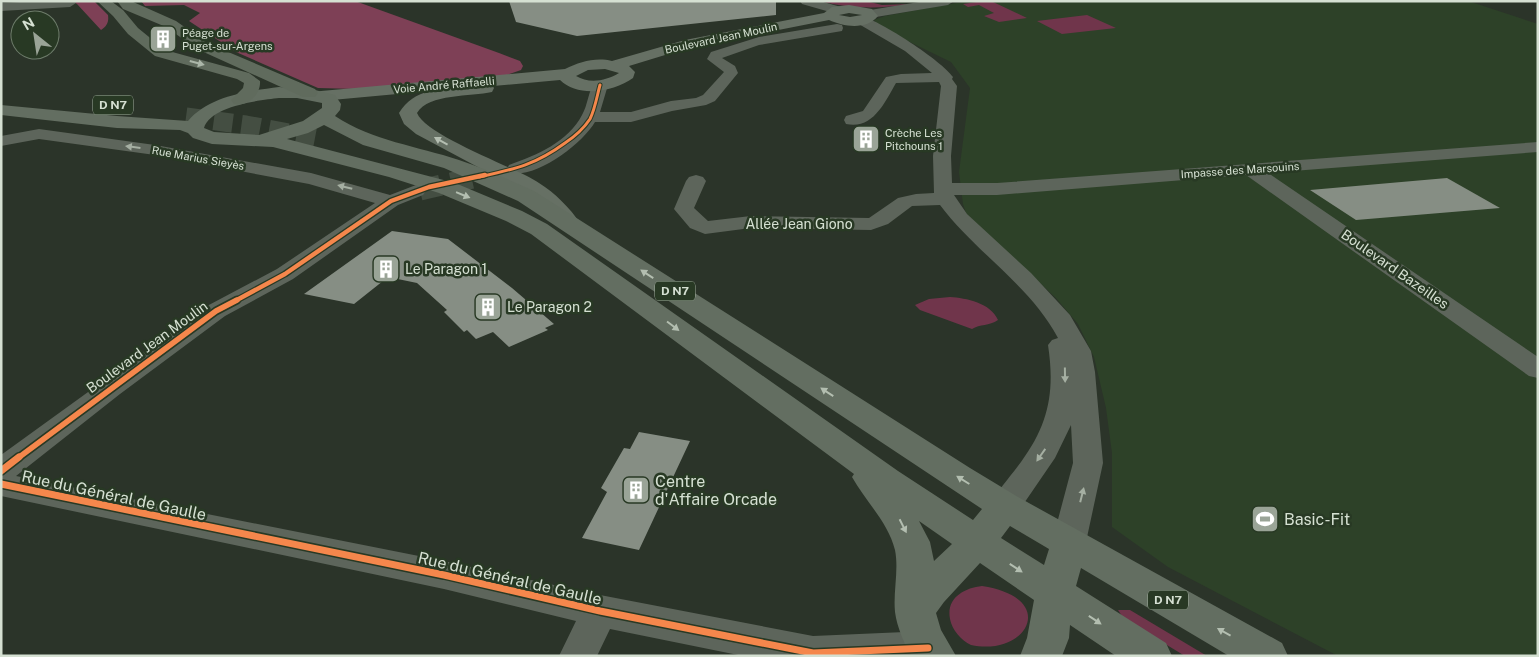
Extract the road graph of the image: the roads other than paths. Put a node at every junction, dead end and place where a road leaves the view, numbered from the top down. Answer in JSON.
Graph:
{"nodes":[{"id":1,"x":103,"y":1,"type":"edge"},
{"id":2,"x":132,"y":1,"type":"edge"},
{"id":3,"x":806,"y":1,"type":"edge"},
{"id":4,"x":948,"y":1,"type":"edge"},
{"id":5,"x":70,"y":3,"type":"dead end"},
{"id":6,"x":118,"y":5,"type":"edge"},
{"id":7,"x":1,"y":7,"type":"edge"},
{"id":8,"x":146,"y":13,"type":"junction"},
{"id":9,"x":865,"y":17,"type":"junction"},
{"id":10,"x":836,"y":18,"type":"junction"},
{"id":11,"x":620,"y":69,"type":"junction"},
{"id":12,"x":946,"y":76,"type":"junction"},
{"id":13,"x":569,"y":77,"type":"junction"},
{"id":14,"x":600,"y":85,"type":"junction"},
{"id":15,"x":486,"y":88,"type":"junction"},
{"id":16,"x":1,"y":97,"type":"edge"},
{"id":17,"x":232,"y":102,"type":"junction"},
{"id":18,"x":1,"y":104,"type":"edge"},
{"id":19,"x":1,"y":110,"type":"edge"},
{"id":20,"x":320,"y":111,"type":"junction"},
{"id":21,"x":188,"y":116,"type":"junction"},
{"id":22,"x":591,"y":116,"type":"junction"},
{"id":23,"x":852,"y":120,"type":"dead end"},
{"id":24,"x":247,"y":140,"type":"junction"},
{"id":25,"x":5,"y":142,"type":"edge"},
{"id":26,"x":1538,"y":147,"type":"edge"},
{"id":27,"x":516,"y":169,"type":"tunnel mouth"},
{"id":28,"x":1252,"y":170,"type":"junction"},
{"id":29,"x":696,"y":181,"type":"dead end"},
{"id":30,"x":416,"y":191,"type":"tunnel mouth"},
{"id":31,"x":944,"y":194,"type":"junction"},
{"id":32,"x":391,"y":201,"type":"junction"},
{"id":33,"x":569,"y":222,"type":"junction"},
{"id":34,"x":1538,"y":370,"type":"edge"},
{"id":35,"x":854,"y":458,"type":"junction"},
{"id":36,"x":1,"y":471,"type":"edge"},
{"id":37,"x":1,"y":484,"type":"edge"},
{"id":38,"x":1005,"y":506,"type":"junction"},
{"id":39,"x":977,"y":542,"type":"junction"},
{"id":40,"x":1069,"y":542,"type":"junction"},
{"id":41,"x":1054,"y":593,"type":"junction"},
{"id":42,"x":600,"y":611,"type":"junction"},
{"id":43,"x":926,"y":639,"type":"edge"},
{"id":44,"x":812,"y":654,"type":"edge"},
{"id":45,"x":578,"y":656,"type":"edge"},
{"id":46,"x":1040,"y":656,"type":"edge"},
{"id":47,"x":1151,"y":656,"type":"edge"},
{"id":48,"x":1267,"y":656,"type":"edge"}],
"edges":[{"from":1,"to":6,"type":"highway"},
{"from":2,"to":8,"type":"highway"},
{"from":3,"to":10,"type":"street"},
{"from":4,"to":9,"type":"street"},
{"from":5,"to":7,"type":"street"},
{"from":6,"to":8,"type":"highway"},
{"from":6,"to":17,"type":"highway","one_way":true},
{"from":8,"to":20,"type":"highway"},
{"from":9,"to":10,"type":"street","name":"Boulevard Jean Moulin"},
{"from":9,"to":12,"type":"street"},
{"from":10,"to":11,"type":"street","name":"Boulevard Jean Moulin"},
{"from":10,"to":22,"type":"street"},
{"from":11,"to":13,"type":"street"},
{"from":11,"to":14,"type":"street"},
{"from":12,"to":23,"type":"street"},
{"from":12,"to":31,"type":"street"},
{"from":13,"to":14,"type":"street"},
{"from":13,"to":15,"type":"street","name":"Voie André Raffaelli"},
{"from":13,"to":20,"type":"street","name":"Voie André Raffaelli"},
{"from":14,"to":22,"type":"street"},
{"from":15,"to":20,"type":"street","name":"Voie André Raffaelli"},
{"from":33,"to":15,"type":"street","one_way":true},
{"from":16,"to":21,"type":"main road","number":"D N7"},
{"from":17,"to":20,"type":"main road"},
{"from":17,"to":21,"type":"main road"},
{"from":18,"to":21,"type":"main road"},
{"from":19,"to":21,"type":"main road","number":"D N7"},
{"from":20,"to":24,"type":"main road"},
{"from":20,"to":33,"type":"main road","number":"D N7"},
{"from":21,"to":24,"type":"main road"},
{"from":22,"to":27,"type":"street"},
{"from":24,"to":35,"type":"main road","number":"D N7","one_way":true},
{"from":32,"to":25,"type":"street","name":"Rue Marius Sieyès","one_way":true},
{"from":26,"to":28,"type":"street","name":"Impasse des Marsouins"},
{"from":28,"to":31,"type":"street","name":"Impasse des Marsouins"},
{"from":28,"to":34,"type":"street","name":"Boulevard Bazeilles"},
{"from":29,"to":31,"type":"street","name":"Allée Jean Giono"},
{"from":30,"to":32,"type":"street","name":"Boulevard Jean Moulin"},
{"from":31,"to":38,"type":"street","one_way":true},
{"from":40,"to":31,"type":"street","one_way":true},
{"from":32,"to":36,"type":"street","name":"Boulevard Jean Moulin"},
{"from":38,"to":33,"type":"main road","number":"D N7","one_way":true},
{"from":35,"to":39,"type":"main road","number":"D N7"},
{"from":35,"to":43,"type":"main road","one_way":true},
{"from":37,"to":42,"type":"street","name":"Rue du Général de Gaulle"},
{"from":38,"to":39,"type":"main road"},
{"from":38,"to":40,"type":"main road","number":"D N7"},
{"from":39,"to":41,"type":"main road","number":"D N7","one_way":true},
{"from":39,"to":43,"type":"main road"},
{"from":40,"to":41,"type":"main road"},
{"from":48,"to":40,"type":"main road","number":"D N7","one_way":true},
{"from":41,"to":46,"type":"main road"},
{"from":41,"to":47,"type":"main road","number":"D N7","one_way":true},
{"from":42,"to":44,"type":"street","name":"Rue du Général de Gaulle"},
{"from":42,"to":45,"type":"street"},
{"from":43,"to":44,"type":"street","name":"Rue du Général de Gaulle"}]}
